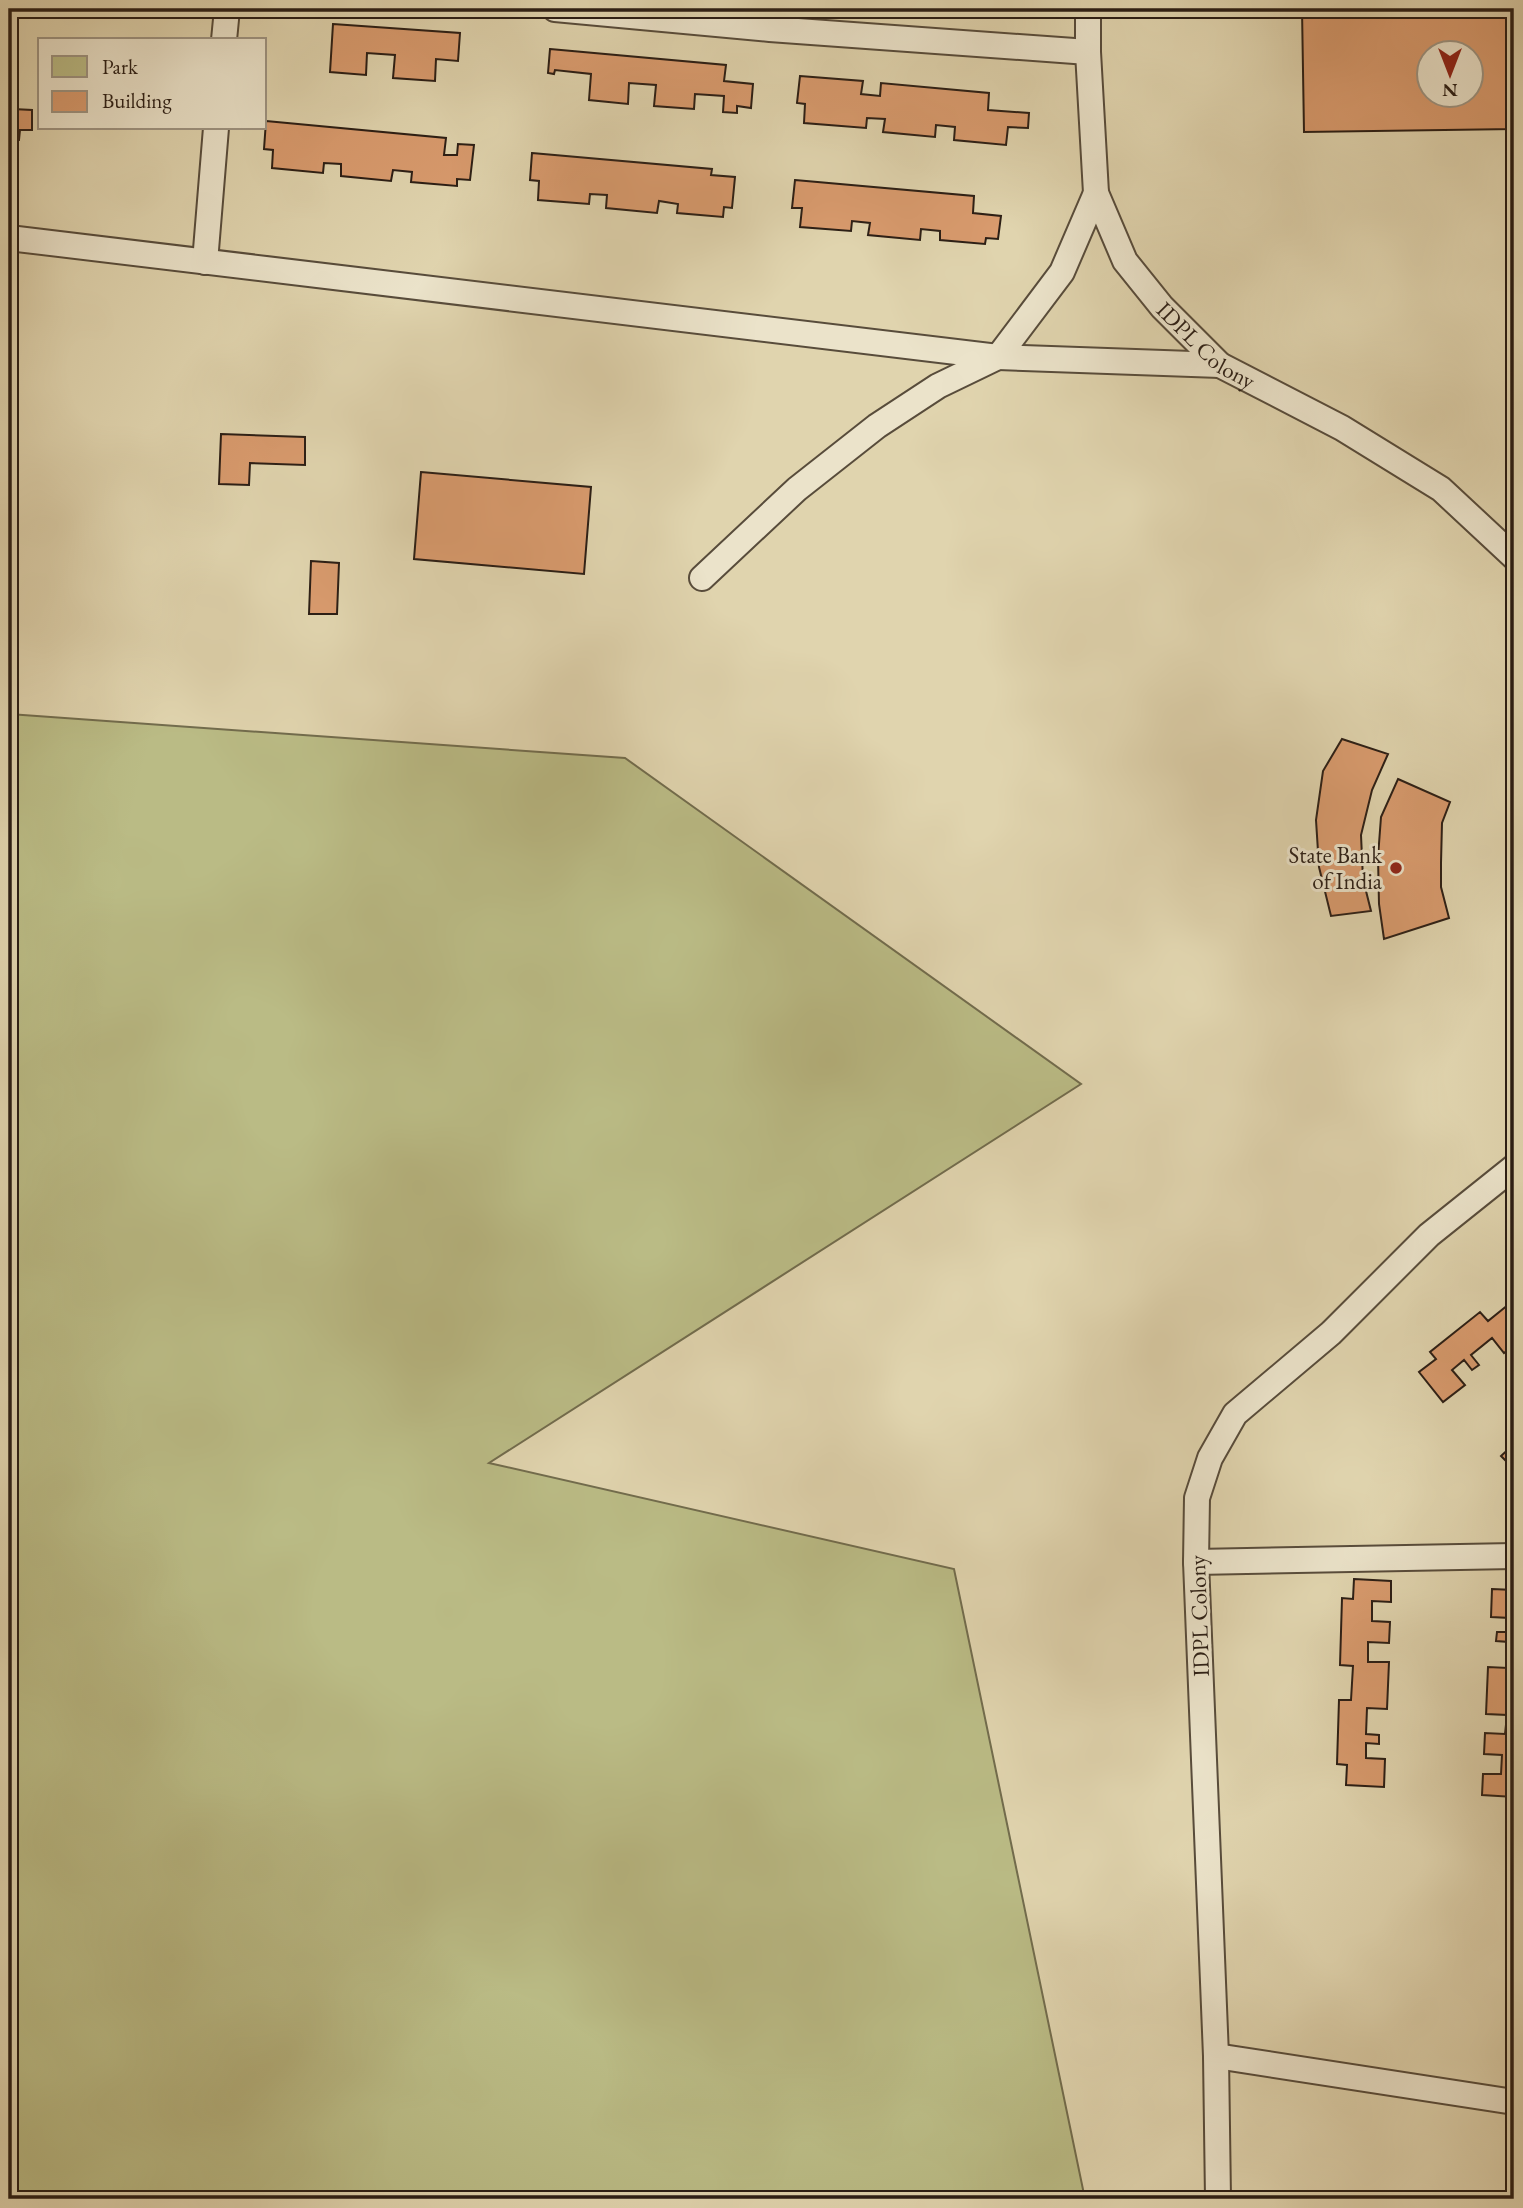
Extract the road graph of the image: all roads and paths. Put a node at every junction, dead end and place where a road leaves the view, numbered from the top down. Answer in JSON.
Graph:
{"nodes":[{"id":1,"x":226,"y":9,"type":"edge"},
{"id":2,"x":555,"y":9,"type":"edge"},
{"id":3,"x":1088,"y":9,"type":"edge"},
{"id":4,"x":771,"y":19,"type":"edge"},
{"id":5,"x":224,"y":38,"type":"edge"},
{"id":6,"x":1088,"y":52,"type":"junction"},
{"id":7,"x":216,"y":130,"type":"edge"},
{"id":8,"x":1096,"y":193,"type":"junction"},
{"id":9,"x":9,"y":238,"type":"edge"},
{"id":10,"x":205,"y":262,"type":"junction"},
{"id":11,"x":998,"y":357,"type":"junction"},
{"id":12,"x":1220,"y":365,"type":"junction"},
{"id":13,"x":1514,"y":557,"type":"edge"},
{"id":14,"x":702,"y":578,"type":"dead end"},
{"id":15,"x":1514,"y":1167,"type":"edge"},
{"id":16,"x":1514,"y":1556,"type":"edge"},
{"id":17,"x":1196,"y":1562,"type":"junction"},
{"id":18,"x":1216,"y":2056,"type":"junction"},
{"id":19,"x":1514,"y":2102,"type":"edge"},
{"id":20,"x":1218,"y":2199,"type":"edge"}],
"edges":[{"from":1,"to":5,"type":"lane"},
{"from":2,"to":4,"type":"lane"},
{"from":3,"to":6,"type":"lane","name":"IDPL Colony"},
{"from":4,"to":6,"type":"lane"},
{"from":6,"to":8,"type":"lane","name":"IDPL Colony"},
{"from":7,"to":10,"type":"lane"},
{"from":8,"to":11,"type":"lane"},
{"from":8,"to":12,"type":"lane","name":"IDPL Colony"},
{"from":9,"to":10,"type":"lane"},
{"from":10,"to":11,"type":"lane"},
{"from":11,"to":12,"type":"lane"},
{"from":11,"to":14,"type":"lane"},
{"from":12,"to":13,"type":"lane","name":"IDPL Colony"},
{"from":15,"to":17,"type":"lane","name":"IDPL Colony"},
{"from":16,"to":17,"type":"lane"},
{"from":17,"to":18,"type":"lane","name":"IDPL Colony"},
{"from":18,"to":19,"type":"lane"},
{"from":18,"to":20,"type":"lane","name":"IDPL Colony"}]}
